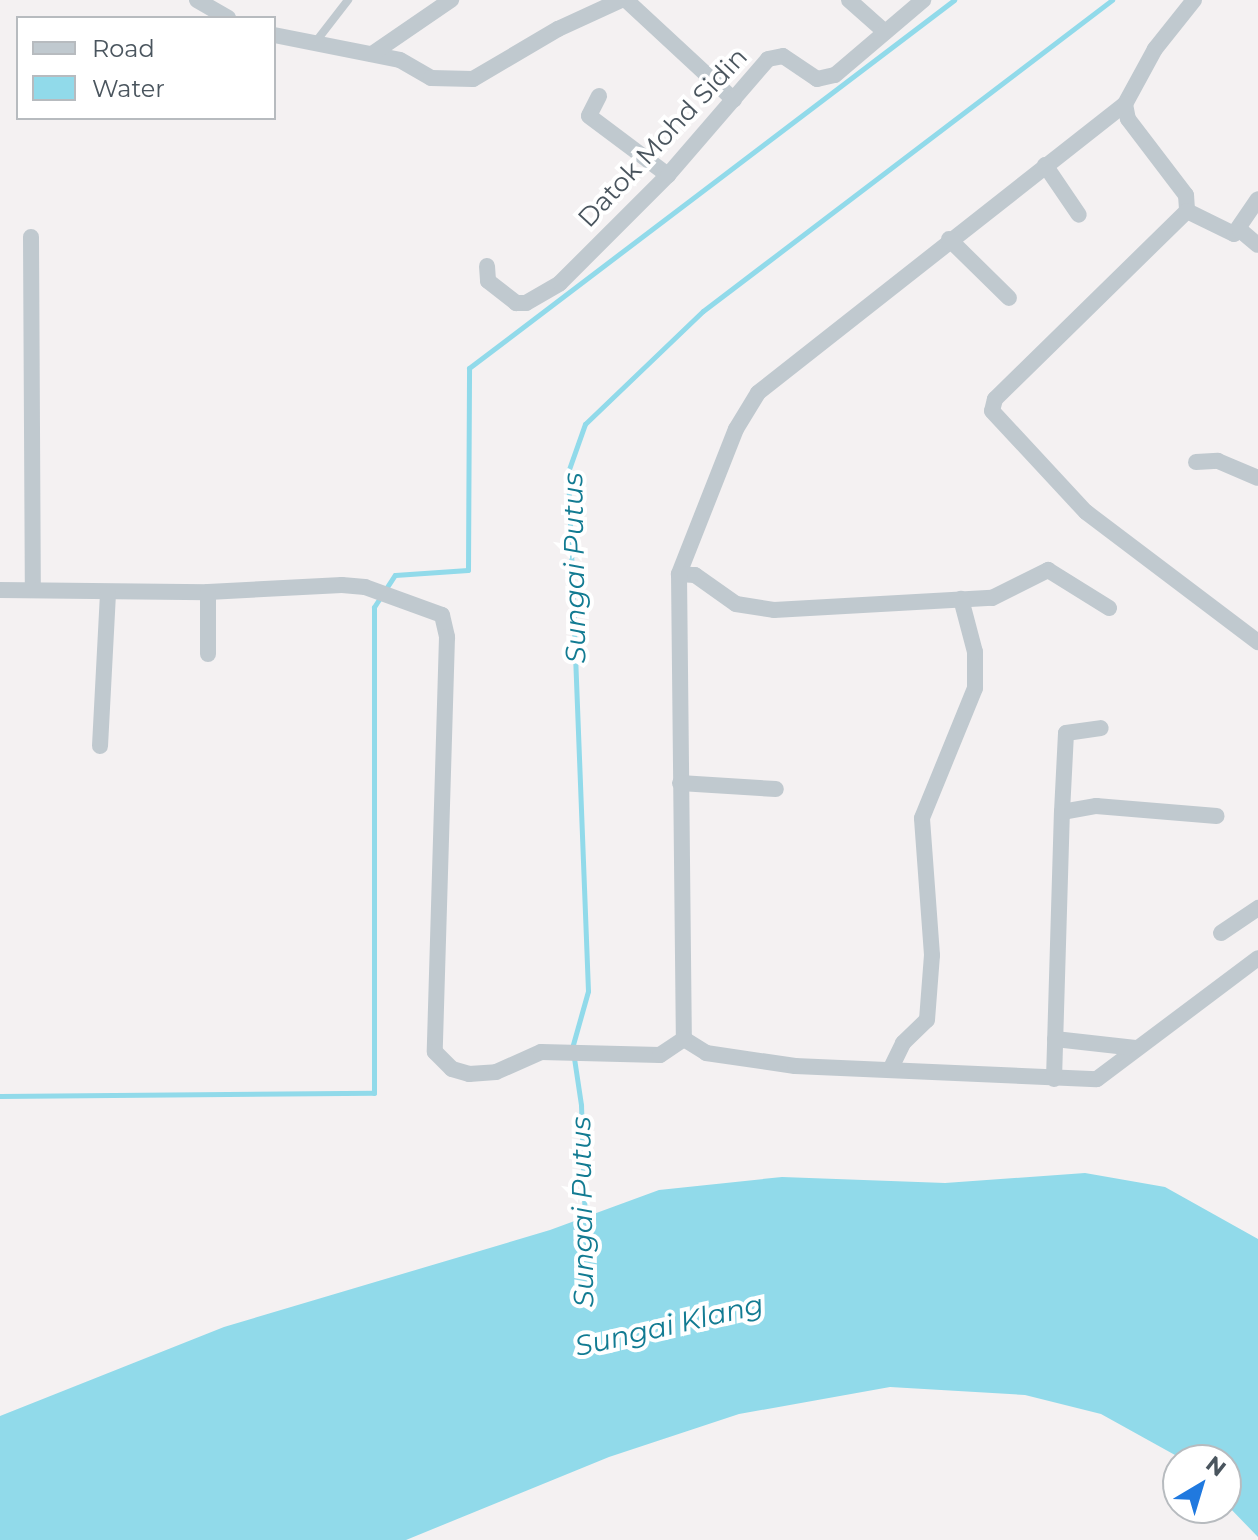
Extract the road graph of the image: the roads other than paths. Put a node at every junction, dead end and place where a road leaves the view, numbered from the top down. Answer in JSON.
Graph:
{"nodes":[{"id":1,"x":197,"y":0,"type":"edge"},
{"id":2,"x":348,"y":0,"type":"edge"},
{"id":3,"x":451,"y":0,"type":"edge"},
{"id":4,"x":624,"y":0,"type":"edge"},
{"id":5,"x":849,"y":0,"type":"edge"},
{"id":6,"x":923,"y":0,"type":"edge"},
{"id":7,"x":1194,"y":0,"type":"edge"},
{"id":8,"x":225,"y":16,"type":"edge"},
{"id":9,"x":885,"y":32,"type":"junction"},
{"id":10,"x":276,"y":36,"type":"edge"},
{"id":11,"x":314,"y":45,"type":"junction"},
{"id":12,"x":372,"y":54,"type":"junction"},
{"id":13,"x":599,"y":96,"type":"dead end"},
{"id":14,"x":734,"y":100,"type":"junction"},
{"id":15,"x":1125,"y":104,"type":"junction"},
{"id":16,"x":1045,"y":165,"type":"junction"},
{"id":17,"x":668,"y":175,"type":"junction"},
{"id":18,"x":1258,"y":199,"type":"edge"},
{"id":19,"x":1187,"y":211,"type":"junction"},
{"id":20,"x":1079,"y":215,"type":"dead end"},
{"id":21,"x":1240,"y":230,"type":"junction"},
{"id":22,"x":31,"y":237,"type":"dead end"},
{"id":23,"x":949,"y":239,"type":"junction"},
{"id":24,"x":1258,"y":245,"type":"edge"},
{"id":25,"x":487,"y":266,"type":"dead end"},
{"id":26,"x":1009,"y":298,"type":"dead end"},
{"id":27,"x":1196,"y":462,"type":"dead end"},
{"id":28,"x":1258,"y":478,"type":"edge"},
{"id":29,"x":679,"y":574,"type":"junction"},
{"id":30,"x":0,"y":590,"type":"edge"},
{"id":31,"x":33,"y":590,"type":"junction"},
{"id":32,"x":208,"y":592,"type":"junction"},
{"id":33,"x":108,"y":594,"type":"junction"},
{"id":34,"x":961,"y":599,"type":"junction"},
{"id":35,"x":1109,"y":608,"type":"dead end"},
{"id":36,"x":1258,"y":642,"type":"edge"},
{"id":37,"x":208,"y":654,"type":"dead end"},
{"id":38,"x":1101,"y":728,"type":"dead end"},
{"id":39,"x":100,"y":746,"type":"dead end"},
{"id":40,"x":680,"y":783,"type":"junction"},
{"id":41,"x":776,"y":789,"type":"dead end"},
{"id":42,"x":1062,"y":812,"type":"junction"},
{"id":43,"x":1217,"y":816,"type":"dead end"},
{"id":44,"x":1258,"y":908,"type":"edge"},
{"id":45,"x":1221,"y":933,"type":"dead end"},
{"id":46,"x":1258,"y":958,"type":"edge"},
{"id":47,"x":684,"y":1039,"type":"junction"},
{"id":48,"x":1055,"y":1039,"type":"junction"},
{"id":49,"x":1135,"y":1048,"type":"junction"},
{"id":50,"x":890,"y":1070,"type":"junction"},
{"id":51,"x":1054,"y":1079,"type":"junction"}],
"edges":[{"from":1,"to":8,"type":"street"},
{"from":2,"to":11,"type":"lane"},
{"from":3,"to":12,"type":"street"},
{"from":4,"to":12,"type":"street"},
{"from":4,"to":14,"type":"street"},
{"from":5,"to":9,"type":"street"},
{"from":6,"to":9,"type":"street","name":"Datok Mohd Sidin"},
{"from":7,"to":15,"type":"street"},
{"from":9,"to":14,"type":"street","name":"Datok Mohd Sidin"},
{"from":10,"to":11,"type":"street"},
{"from":11,"to":12,"type":"street"},
{"from":13,"to":17,"type":"street"},
{"from":14,"to":17,"type":"street","name":"Datok Mohd Sidin"},
{"from":15,"to":16,"type":"street"},
{"from":15,"to":19,"type":"street"},
{"from":16,"to":20,"type":"street"},
{"from":16,"to":23,"type":"street"},
{"from":17,"to":25,"type":"street","name":"Datok Mohd Sidin"},
{"from":18,"to":21,"type":"street"},
{"from":19,"to":21,"type":"street"},
{"from":19,"to":36,"type":"street"},
{"from":21,"to":24,"type":"street"},
{"from":22,"to":31,"type":"street"},
{"from":23,"to":26,"type":"street"},
{"from":23,"to":29,"type":"street"},
{"from":27,"to":28,"type":"street"},
{"from":29,"to":34,"type":"street"},
{"from":29,"to":40,"type":"street"},
{"from":30,"to":31,"type":"street"},
{"from":31,"to":33,"type":"street"},
{"from":32,"to":33,"type":"street"},
{"from":32,"to":37,"type":"street"},
{"from":32,"to":47,"type":"street"},
{"from":33,"to":39,"type":"street"},
{"from":34,"to":35,"type":"street"},
{"from":34,"to":50,"type":"street"},
{"from":38,"to":42,"type":"street"},
{"from":40,"to":41,"type":"street"},
{"from":40,"to":47,"type":"street"},
{"from":42,"to":43,"type":"street"},
{"from":42,"to":48,"type":"street"},
{"from":44,"to":45,"type":"street"},
{"from":46,"to":49,"type":"street"},
{"from":47,"to":50,"type":"street"},
{"from":48,"to":49,"type":"street"},
{"from":48,"to":51,"type":"street"},
{"from":49,"to":51,"type":"street"},
{"from":50,"to":51,"type":"street"}]}
